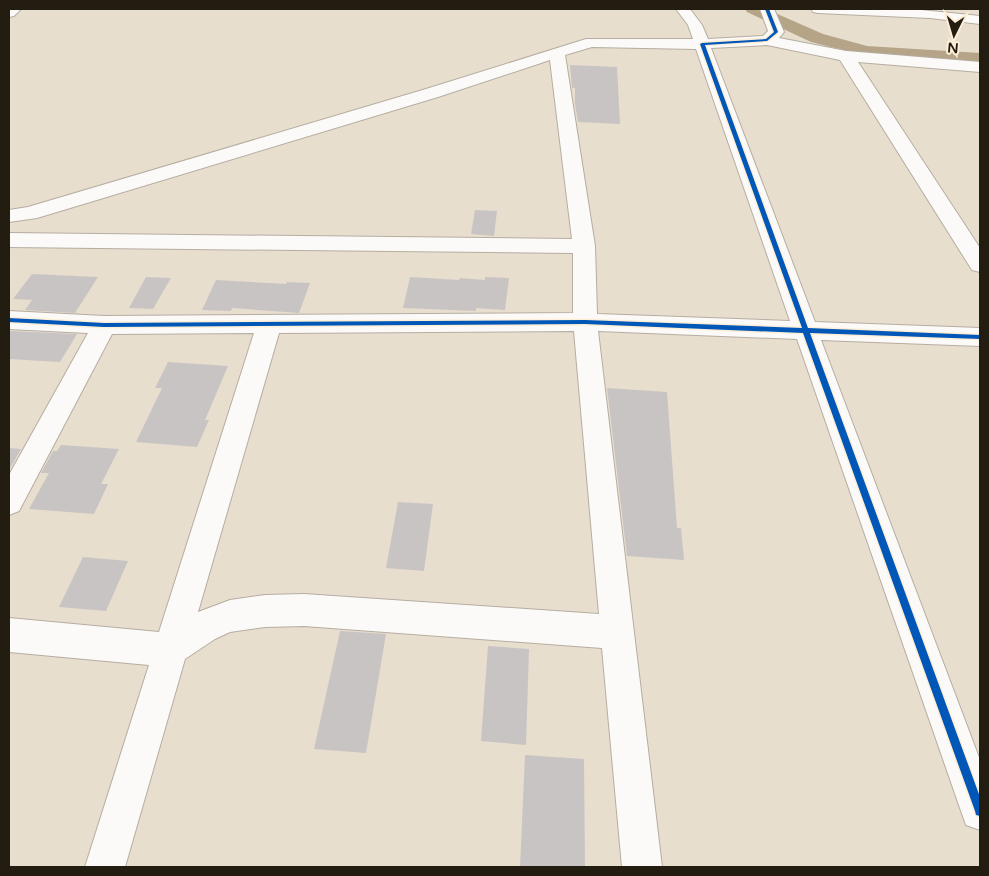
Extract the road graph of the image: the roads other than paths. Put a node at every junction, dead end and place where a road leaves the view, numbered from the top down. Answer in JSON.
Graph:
{"nodes":[{"id":1,"x":14,"y":9,"type":"edge"},
{"id":2,"x":683,"y":9,"type":"edge"},
{"id":3,"x":818,"y":9,"type":"edge"},
{"id":4,"x":9,"y":13,"type":"edge"},
{"id":5,"x":980,"y":20,"type":"edge"},
{"id":6,"x":770,"y":27,"type":"edge"},
{"id":7,"x":702,"y":44,"type":"junction"},
{"id":8,"x":558,"y":53,"type":"junction"},
{"id":9,"x":846,"y":56,"type":"junction"},
{"id":10,"x":980,"y":67,"type":"edge"},
{"id":11,"x":30,"y":213,"type":"junction"},
{"id":12,"x":9,"y":216,"type":"edge"},
{"id":13,"x":956,"y":228,"type":"junction"},
{"id":14,"x":980,"y":230,"type":"edge"},
{"id":15,"x":9,"y":240,"type":"edge"},
{"id":16,"x":584,"y":246,"type":"junction"},
{"id":17,"x":980,"y":265,"type":"edge"},
{"id":18,"x":9,"y":320,"type":"edge"},
{"id":19,"x":585,"y":322,"type":"junction"},
{"id":20,"x":104,"y":325,"type":"junction"},
{"id":21,"x":269,"y":325,"type":"junction"},
{"id":22,"x":805,"y":330,"type":"junction"},
{"id":23,"x":980,"y":337,"type":"edge"},
{"id":24,"x":9,"y":502,"type":"edge"},
{"id":25,"x":617,"y":632,"type":"junction"},
{"id":26,"x":9,"y":635,"type":"edge"},
{"id":27,"x":169,"y":650,"type":"junction"},
{"id":28,"x":980,"y":810,"type":"edge"},
{"id":29,"x":105,"y":867,"type":"edge"},
{"id":30,"x":642,"y":867,"type":"edge"}],
"edges":[{"from":1,"to":4,"type":"street"},
{"from":2,"to":7,"type":"street"},
{"from":3,"to":5,"type":"street"},
{"from":6,"to":7,"type":"street"},
{"from":6,"to":9,"type":"street"},
{"from":7,"to":8,"type":"street"},
{"from":7,"to":22,"type":"street"},
{"from":8,"to":11,"type":"street"},
{"from":8,"to":16,"type":"street"},
{"from":9,"to":10,"type":"street"},
{"from":9,"to":13,"type":"street"},
{"from":11,"to":12,"type":"street"},
{"from":11,"to":15,"type":"street"},
{"from":13,"to":14,"type":"street"},
{"from":13,"to":17,"type":"street"},
{"from":15,"to":16,"type":"street"},
{"from":16,"to":19,"type":"street"},
{"from":18,"to":20,"type":"street"},
{"from":19,"to":21,"type":"street"},
{"from":19,"to":22,"type":"street"},
{"from":19,"to":25,"type":"street"},
{"from":20,"to":21,"type":"street"},
{"from":20,"to":24,"type":"street"},
{"from":21,"to":27,"type":"street"},
{"from":22,"to":23,"type":"street"},
{"from":22,"to":28,"type":"street"},
{"from":25,"to":27,"type":"street"},
{"from":25,"to":30,"type":"street"},
{"from":26,"to":27,"type":"street"},
{"from":27,"to":29,"type":"street"}]}
